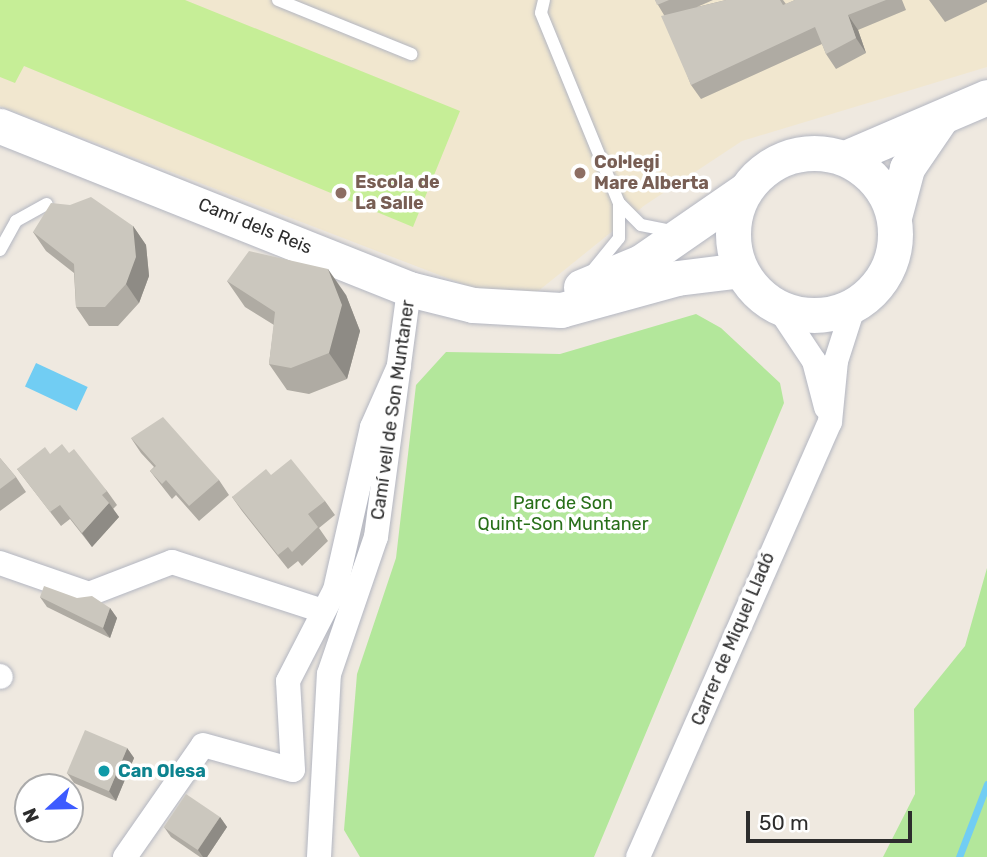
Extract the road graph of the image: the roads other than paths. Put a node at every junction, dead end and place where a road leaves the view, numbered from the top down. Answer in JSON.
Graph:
{"nodes":[{"id":1,"x":278,"y":0,"type":"edge"},
{"id":2,"x":544,"y":0,"type":"edge"},
{"id":3,"x":411,"y":54,"type":"dead end"},
{"id":4,"x":987,"y":97,"type":"edge"},
{"id":5,"x":945,"y":112,"type":"junction"},
{"id":6,"x":0,"y":126,"type":"edge"},
{"id":7,"x":845,"y":158,"type":"junction"},
{"id":8,"x":745,"y":190,"type":"junction"},
{"id":9,"x":619,"y":203,"type":"junction"},
{"id":10,"x":47,"y":204,"type":"edge"},
{"id":11,"x":894,"y":217,"type":"junction"},
{"id":12,"x":693,"y":230,"type":"junction"},
{"id":13,"x":0,"y":250,"type":"edge"},
{"id":14,"x":741,"y":270,"type":"junction"},
{"id":15,"x":409,"y":289,"type":"junction"},
{"id":16,"x":565,"y":294,"type":"junction"},
{"id":17,"x":854,"y":305,"type":"junction"},
{"id":18,"x":778,"y":307,"type":"junction"},
{"id":19,"x":514,"y":309,"type":"junction"},
{"id":20,"x":399,"y":366,"type":"junction"},
{"id":21,"x":830,"y":422,"type":"junction"},
{"id":22,"x":0,"y":563,"type":"edge"},
{"id":23,"x":323,"y":611,"type":"junction"},
{"id":24,"x":133,"y":855,"type":"edge"},
{"id":25,"x":319,"y":857,"type":"edge"},
{"id":26,"x":638,"y":857,"type":"edge"}],
"edges":[{"from":1,"to":3,"type":"lane"},
{"from":2,"to":9,"type":"lane"},
{"from":4,"to":5,"type":"street"},
{"from":5,"to":7,"type":"street"},
{"from":5,"to":11,"type":"street"},
{"from":6,"to":15,"type":"street","name":"Camí dels Reis"},
{"from":7,"to":8,"type":"street"},
{"from":7,"to":11,"type":"street"},
{"from":8,"to":12,"type":"street","name":"Camí dels Reis"},
{"from":8,"to":14,"type":"street"},
{"from":9,"to":12,"type":"lane"},
{"from":9,"to":16,"type":"lane"},
{"from":10,"to":13,"type":"lane"},
{"from":11,"to":17,"type":"street"},
{"from":12,"to":16,"type":"street","name":"Camí dels Reis"},
{"from":14,"to":18,"type":"street"},
{"from":14,"to":19,"type":"street","name":"Camí dels Reis"},
{"from":15,"to":19,"type":"street","name":"Camí dels Reis"},
{"from":15,"to":20,"type":"street","name":"Camí vell de Son Muntaner"},
{"from":16,"to":19,"type":"street","name":"Camí dels Reis"},
{"from":17,"to":18,"type":"street"},
{"from":17,"to":21,"type":"street","name":"Carrer de Miquel Lladó"},
{"from":18,"to":21,"type":"street"},
{"from":20,"to":23,"type":"street"},
{"from":20,"to":25,"type":"street","name":"Camí vell de Son Muntaner"},
{"from":21,"to":26,"type":"street","name":"Carrer de Miquel Lladó"},
{"from":22,"to":23,"type":"street"},
{"from":23,"to":24,"type":"street"}]}
